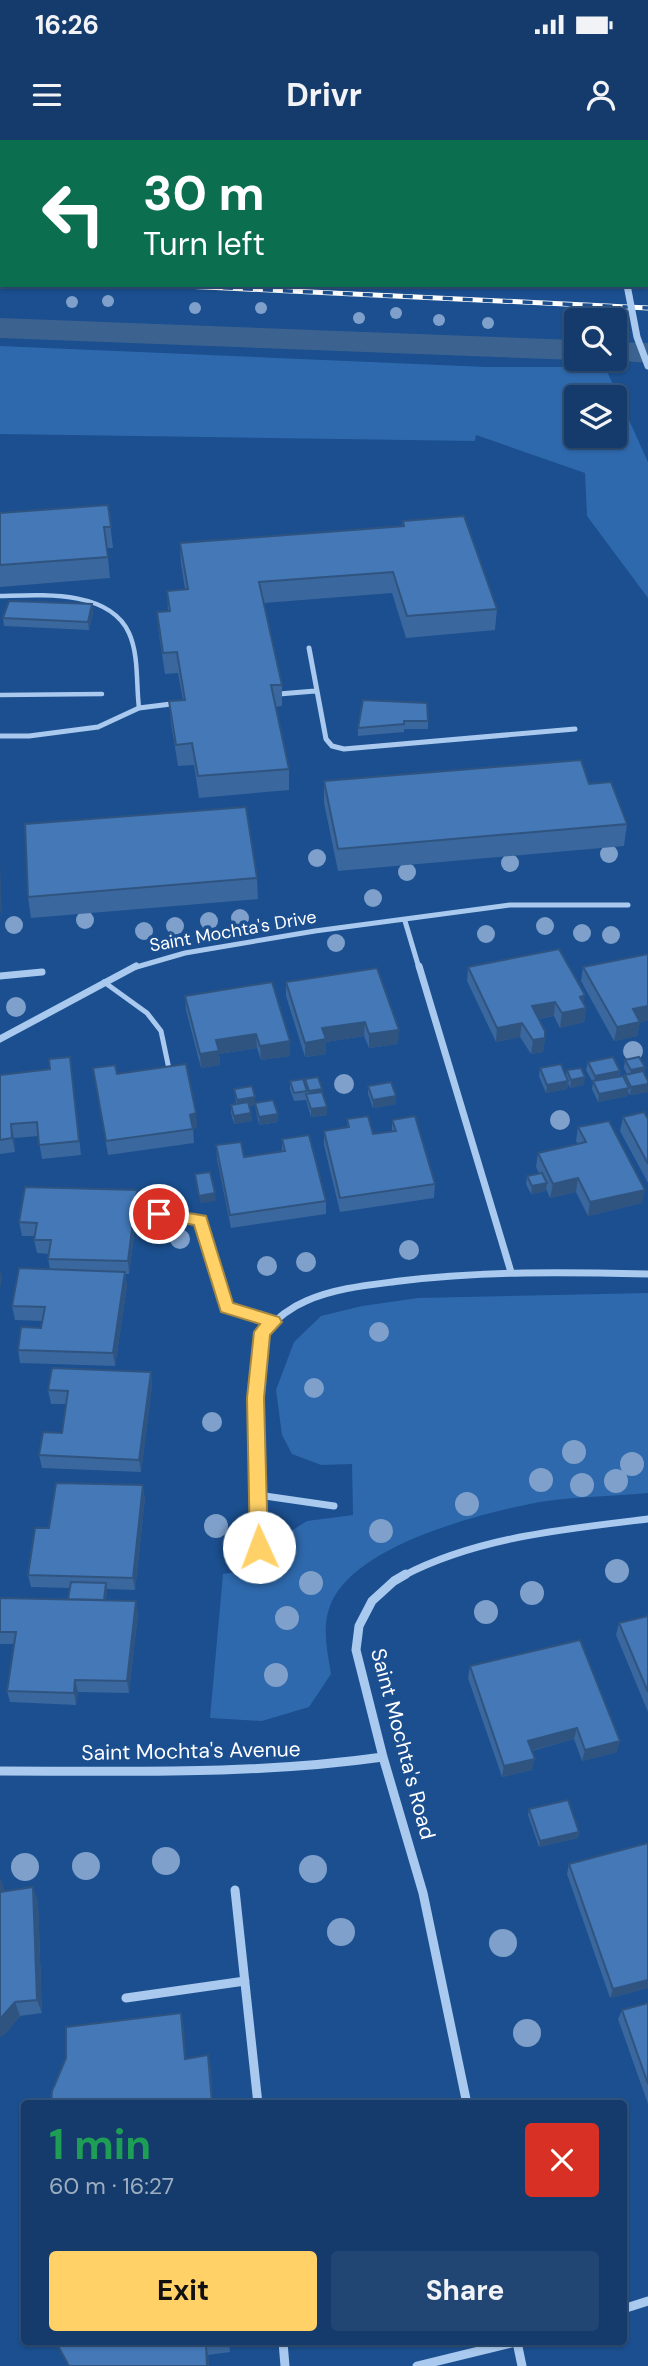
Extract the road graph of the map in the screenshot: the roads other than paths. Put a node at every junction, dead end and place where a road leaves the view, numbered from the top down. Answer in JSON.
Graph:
{"nodes":[{"id":1,"x":628,"y":287,"type":"edge"},
{"id":2,"x":648,"y":366,"type":"edge"},
{"id":3,"x":0,"y":596,"type":"edge"},
{"id":4,"x":309,"y":648,"type":"dead end"},
{"id":5,"x":315,"y":691,"type":"junction"},
{"id":6,"x":102,"y":694,"type":"dead end"},
{"id":7,"x":279,"y":694,"type":"edge"},
{"id":8,"x":0,"y":695,"type":"edge"},
{"id":9,"x":183,"y":703,"type":"edge"},
{"id":10,"x":139,"y":708,"type":"junction"},
{"id":11,"x":575,"y":729,"type":"dead end"},
{"id":12,"x":0,"y":736,"type":"edge"},
{"id":13,"x":628,"y":905,"type":"dead end"},
{"id":14,"x":405,"y":920,"type":"junction"},
{"id":15,"x":42,"y":972,"type":"dead end"},
{"id":16,"x":0,"y":976,"type":"edge"},
{"id":17,"x":104,"y":982,"type":"junction"},
{"id":18,"x":0,"y":1039,"type":"edge"},
{"id":19,"x":169,"y":1069,"type":"edge"},
{"id":20,"x":159,"y":1214,"type":"dead end"},
{"id":21,"x":511,"y":1272,"type":"junction"},
{"id":22,"x":648,"y":1274,"type":"edge"},
{"id":23,"x":221,"y":1289,"type":"joint"},
{"id":24,"x":273,"y":1322,"type":"junction"},
{"id":25,"x":258,"y":1495,"type":"junction"},
{"id":26,"x":334,"y":1506,"type":"dead end"},
{"id":27,"x":648,"y":1519,"type":"edge"},
{"id":28,"x":259,"y":1547,"type":"dead end"},
{"id":29,"x":383,"y":1757,"type":"junction"},
{"id":30,"x":0,"y":1771,"type":"edge"},
{"id":31,"x":235,"y":1890,"type":"dead end"},
{"id":32,"x":245,"y":1982,"type":"junction"},
{"id":33,"x":126,"y":1998,"type":"dead end"},
{"id":34,"x":258,"y":2100,"type":"edge"},
{"id":35,"x":466,"y":2100,"type":"edge"},
{"id":36,"x":648,"y":2301,"type":"edge"},
{"id":37,"x":627,"y":2308,"type":"edge"},
{"id":38,"x":283,"y":2345,"type":"edge"},
{"id":39,"x":504,"y":2345,"type":"edge"},
{"id":40,"x":517,"y":2345,"type":"edge"},
{"id":41,"x":285,"y":2366,"type":"edge"},
{"id":42,"x":417,"y":2366,"type":"edge"},
{"id":43,"x":522,"y":2366,"type":"edge"}],
"edges":[{"from":1,"to":2,"type":"street","bridge":true},
{"from":3,"to":10,"type":"lane"},
{"from":4,"to":5,"type":"street"},
{"from":5,"to":7,"type":"street"},
{"from":5,"to":11,"type":"street"},
{"from":6,"to":8,"type":"lane"},
{"from":9,"to":10,"type":"street"},
{"from":10,"to":12,"type":"street"},
{"from":13,"to":14,"type":"street","name":"Saint Mochta's Drive"},
{"from":14,"to":17,"type":"street","name":"Saint Mochta's Drive"},
{"from":14,"to":21,"type":"street"},
{"from":15,"to":16,"type":"street"},
{"from":17,"to":18,"type":"street","name":"Saint Mochta's Drive"},
{"from":17,"to":19,"type":"lane"},
{"from":20,"to":23,"type":"lane"},
{"from":21,"to":22,"type":"street"},
{"from":21,"to":24,"type":"street"},
{"from":23,"to":24,"type":"street"},
{"from":24,"to":25,"type":"street"},
{"from":25,"to":26,"type":"street"},
{"from":25,"to":28,"type":"street"},
{"from":27,"to":29,"type":"street","name":"Saint Mochta's Road"},
{"from":29,"to":30,"type":"street","name":"Saint Mochta's Avenue"},
{"from":29,"to":35,"type":"street","name":"Saint Mochta's Road"},
{"from":31,"to":32,"type":"street"},
{"from":32,"to":33,"type":"street"},
{"from":32,"to":34,"type":"street"},
{"from":36,"to":37,"type":"street"},
{"from":38,"to":41,"type":"street"},
{"from":39,"to":42,"type":"street"},
{"from":40,"to":43,"type":"street"}]}
